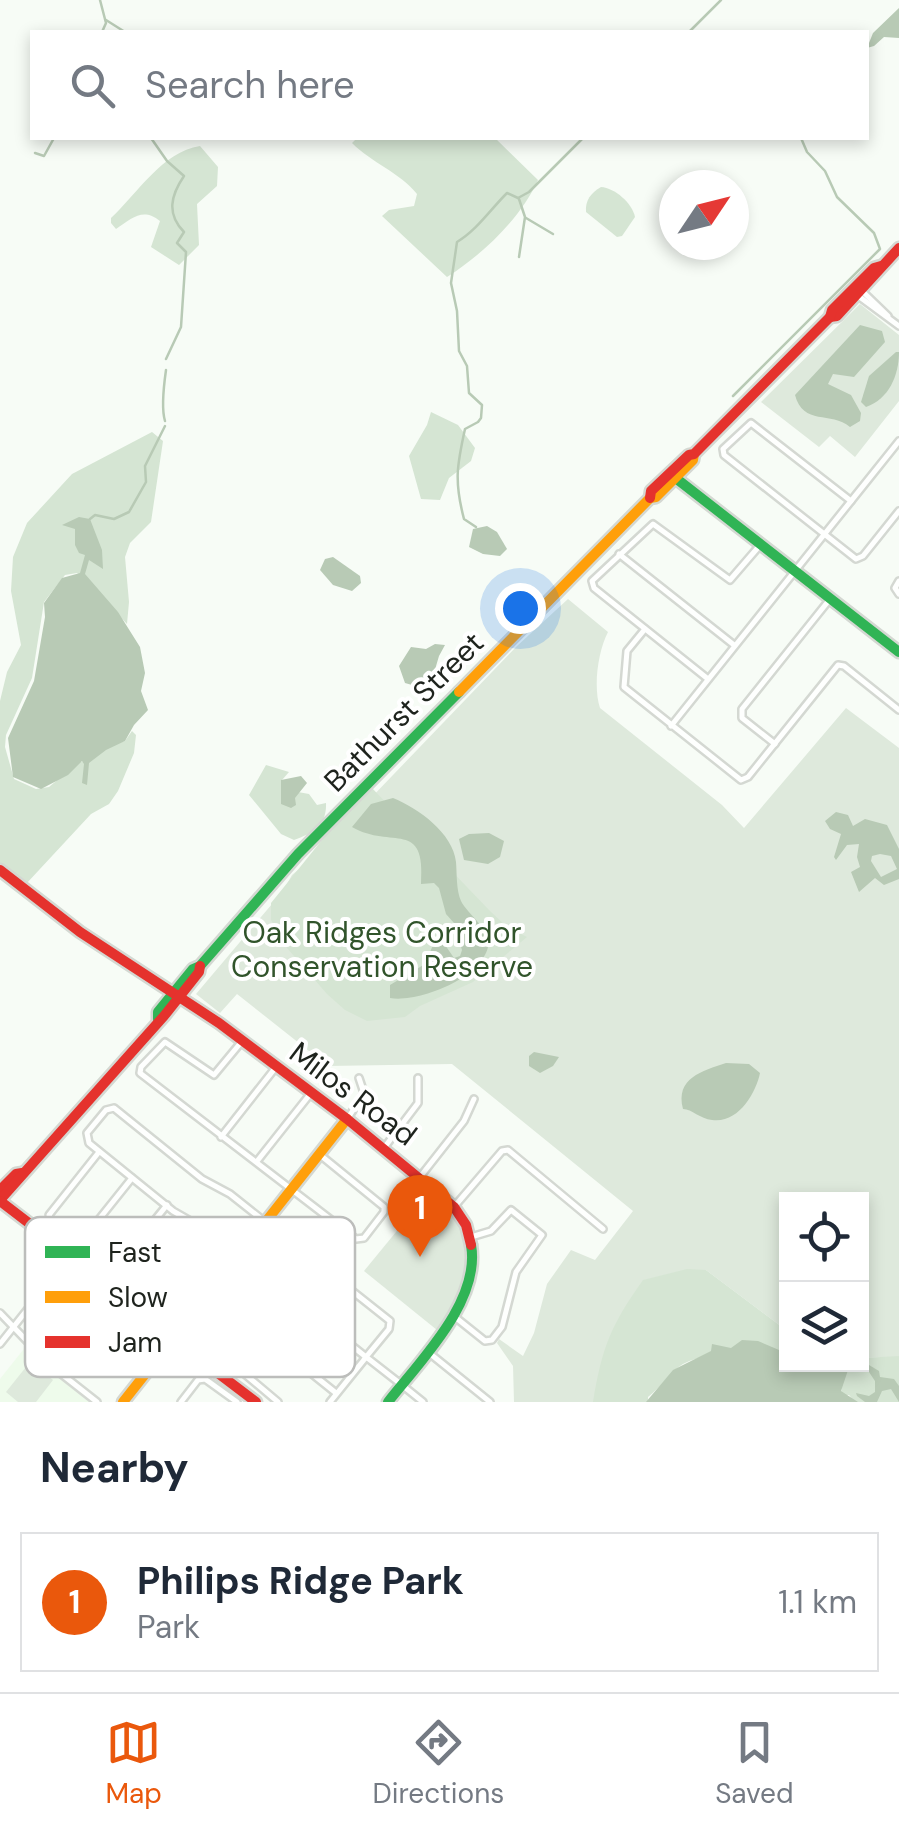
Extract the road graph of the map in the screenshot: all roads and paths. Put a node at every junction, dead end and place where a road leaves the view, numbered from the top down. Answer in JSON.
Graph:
{"nodes":[{"id":1,"x":899,"y":248,"type":"edge"},
{"id":2,"x":856,"y":291,"type":"junction"},
{"id":3,"x":899,"y":326,"type":"edge"},
{"id":4,"x":899,"y":441,"type":"edge"},
{"id":5,"x":892,"y":450,"type":"junction"},
{"id":6,"x":899,"y":456,"type":"edge"},
{"id":7,"x":674,"y":474,"type":"junction"},
{"id":8,"x":851,"y":502,"type":"junction"},
{"id":9,"x":899,"y":511,"type":"edge"},
{"id":10,"x":824,"y":534,"type":"junction"},
{"id":11,"x":762,"y":542,"type":"junction"},
{"id":12,"x":619,"y":554,"type":"junction"},
{"id":13,"x":796,"y":570,"type":"junction"},
{"id":14,"x":899,"y":581,"type":"edge"},
{"id":15,"x":899,"y":594,"type":"edge"},
{"id":16,"x":830,"y":598,"type":"junction"},
{"id":17,"x":645,"y":629,"type":"junction"},
{"id":18,"x":735,"y":646,"type":"junction"},
{"id":19,"x":899,"y":651,"type":"edge"},
{"id":20,"x":708,"y":679,"type":"junction"},
{"id":21,"x":899,"y":710,"type":"edge"},
{"id":22,"x":671,"y":726,"type":"junction"},
{"id":23,"x":774,"y":744,"type":"junction"},
{"id":24,"x":0,"y":870,"type":"edge"},
{"id":25,"x":178,"y":994,"type":"junction"},
{"id":26,"x":243,"y":1040,"type":"junction"},
{"id":27,"x":276,"y":1067,"type":"junction"},
{"id":28,"x":359,"y":1078,"type":"dead end"},
{"id":29,"x":418,"y":1078,"type":"dead end"},
{"id":30,"x":311,"y":1093,"type":"junction"},
{"id":31,"x":474,"y":1100,"type":"dead end"},
{"id":32,"x":347,"y":1119,"type":"junction"},
{"id":33,"x":220,"y":1138,"type":"junction"},
{"id":34,"x":384,"y":1148,"type":"junction"},
{"id":35,"x":99,"y":1152,"type":"junction"},
{"id":36,"x":319,"y":1154,"type":"junction"},
{"id":37,"x":258,"y":1160,"type":"junction"},
{"id":38,"x":420,"y":1177,"type":"junction"},
{"id":39,"x":132,"y":1178,"type":"junction"},
{"id":40,"x":292,"y":1188,"type":"junction"},
{"id":41,"x":1,"y":1196,"type":"edge"},
{"id":42,"x":166,"y":1205,"type":"junction"},
{"id":43,"x":454,"y":1206,"type":"junction"},
{"id":44,"x":50,"y":1217,"type":"edge"},
{"id":45,"x":101,"y":1217,"type":"edge"},
{"id":46,"x":157,"y":1217,"type":"edge"},
{"id":47,"x":185,"y":1217,"type":"edge"},
{"id":48,"x":259,"y":1217,"type":"edge"},
{"id":49,"x":269,"y":1217,"type":"edge"},
{"id":50,"x":329,"y":1217,"type":"edge"},
{"id":51,"x":25,"y":1218,"type":"edge"},
{"id":52,"x":604,"y":1229,"type":"dead end"},
{"id":53,"x":355,"y":1237,"type":"edge"},
{"id":54,"x":471,"y":1237,"type":"junction"},
{"id":55,"x":355,"y":1294,"type":"edge"},
{"id":56,"x":25,"y":1313,"type":"edge"},
{"id":57,"x":0,"y":1314,"type":"edge"},
{"id":58,"x":455,"y":1318,"type":"junction"},
{"id":59,"x":15,"y":1326,"type":"junction"},
{"id":60,"x":25,"y":1337,"type":"edge"},
{"id":61,"x":0,"y":1344,"type":"edge"},
{"id":62,"x":355,"y":1348,"type":"edge"},
{"id":63,"x":428,"y":1352,"type":"junction"},
{"id":64,"x":366,"y":1357,"type":"junction"},
{"id":65,"x":355,"y":1371,"type":"edge"},
{"id":66,"x":65,"y":1377,"type":"edge"},
{"id":67,"x":142,"y":1377,"type":"edge"},
{"id":68,"x":225,"y":1377,"type":"edge"},
{"id":69,"x":248,"y":1377,"type":"edge"},
{"id":70,"x":316,"y":1377,"type":"edge"},
{"id":71,"x":350,"y":1377,"type":"edge"},
{"id":72,"x":402,"y":1385,"type":"junction"},
{"id":73,"x":337,"y":1394,"type":"junction"},
{"id":74,"x":97,"y":1402,"type":"edge"},
{"id":75,"x":122,"y":1402,"type":"edge"},
{"id":76,"x":181,"y":1402,"type":"edge"},
{"id":77,"x":236,"y":1402,"type":"edge"},
{"id":78,"x":256,"y":1402,"type":"edge"},
{"id":79,"x":278,"y":1402,"type":"edge"},
{"id":80,"x":330,"y":1402,"type":"edge"},
{"id":81,"x":388,"y":1402,"type":"edge"},
{"id":82,"x":423,"y":1402,"type":"edge"},
{"id":83,"x":490,"y":1402,"type":"edge"}],
"edges":[{"from":1,"to":2,"type":"street","name":"Bathurst Street"},
{"from":2,"to":3,"type":"street"},
{"from":2,"to":7,"type":"street","name":"Bathurst Street"},
{"from":4,"to":5,"type":"street"},
{"from":5,"to":6,"type":"street"},
{"from":5,"to":8,"type":"street"},
{"from":7,"to":11,"type":"street"},
{"from":7,"to":25,"type":"street","name":"Bathurst Street"},
{"from":8,"to":10,"type":"street"},
{"from":8,"to":10,"type":"street"},
{"from":9,"to":10,"type":"street"},
{"from":10,"to":13,"type":"street"},
{"from":11,"to":12,"type":"street"},
{"from":11,"to":13,"type":"street"},
{"from":12,"to":17,"type":"street"},
{"from":12,"to":18,"type":"street"},
{"from":13,"to":16,"type":"street"},
{"from":13,"to":18,"type":"street"},
{"from":14,"to":15,"type":"street"},
{"from":16,"to":19,"type":"street"},
{"from":16,"to":23,"type":"street"},
{"from":17,"to":20,"type":"street"},
{"from":17,"to":22,"type":"street"},
{"from":18,"to":20,"type":"street"},
{"from":20,"to":22,"type":"street"},
{"from":21,"to":23,"type":"street"},
{"from":22,"to":23,"type":"street"},
{"from":24,"to":25,"type":"street","name":"Milos Road"},
{"from":25,"to":26,"type":"street","name":"Milos Road"},
{"from":25,"to":41,"type":"street","name":"Bathurst Street"},
{"from":26,"to":27,"type":"street","name":"Milos Road"},
{"from":26,"to":33,"type":"street"},
{"from":27,"to":30,"type":"street","name":"Milos Road"},
{"from":27,"to":33,"type":"street"},
{"from":28,"to":32,"type":"street"},
{"from":29,"to":34,"type":"street"},
{"from":30,"to":32,"type":"street","name":"Milos Road"},
{"from":30,"to":37,"type":"street"},
{"from":31,"to":38,"type":"street"},
{"from":32,"to":34,"type":"street","name":"Milos Road"},
{"from":32,"to":36,"type":"street"},
{"from":33,"to":37,"type":"street"},
{"from":34,"to":38,"type":"street","name":"Milos Road"},
{"from":35,"to":39,"type":"street"},
{"from":35,"to":44,"type":"street"},
{"from":35,"to":48,"type":"street"},
{"from":36,"to":40,"type":"street"},
{"from":36,"to":53,"type":"street"},
{"from":37,"to":40,"type":"street"},
{"from":38,"to":43,"type":"street","name":"Milos Road"},
{"from":39,"to":42,"type":"street"},
{"from":39,"to":45,"type":"street"},
{"from":40,"to":49,"type":"street"},
{"from":40,"to":50,"type":"street"},
{"from":41,"to":51,"type":"street"},
{"from":42,"to":46,"type":"street"},
{"from":42,"to":47,"type":"street"},
{"from":43,"to":52,"type":"street"},
{"from":43,"to":54,"type":"street","name":"Milos Road"},
{"from":54,"to":58,"type":"street"},
{"from":54,"to":58,"type":"street"},
{"from":55,"to":64,"type":"street"},
{"from":56,"to":59,"type":"street"},
{"from":57,"to":59,"type":"street"},
{"from":58,"to":63,"type":"street"},
{"from":59,"to":60,"type":"street"},
{"from":59,"to":61,"type":"street"},
{"from":62,"to":64,"type":"street"},
{"from":63,"to":72,"type":"street"},
{"from":63,"to":83,"type":"street"},
{"from":64,"to":65,"type":"street"},
{"from":64,"to":72,"type":"street"},
{"from":66,"to":74,"type":"street"},
{"from":67,"to":75,"type":"street"},
{"from":68,"to":78,"type":"street"},
{"from":69,"to":79,"type":"street"},
{"from":70,"to":73,"type":"street"},
{"from":71,"to":73,"type":"street"},
{"from":72,"to":81,"type":"street"},
{"from":72,"to":82,"type":"street"},
{"from":73,"to":80,"type":"street"},
{"from":76,"to":77,"type":"street"}]}
